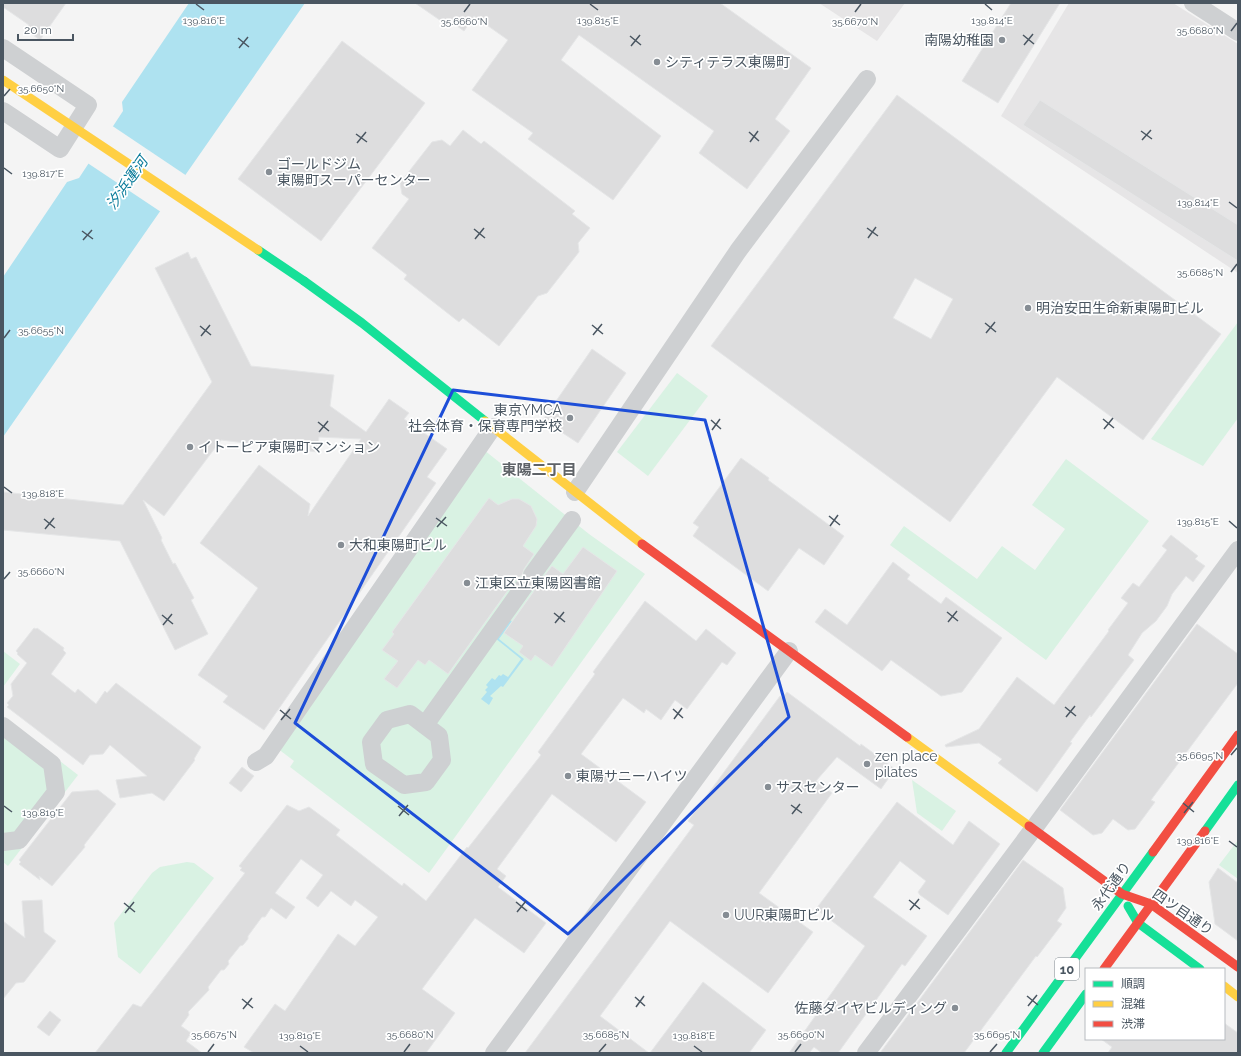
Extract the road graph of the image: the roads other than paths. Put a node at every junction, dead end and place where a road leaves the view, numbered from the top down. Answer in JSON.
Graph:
{"nodes":[{"id":1,"x":1193,"y":3,"type":"edge"},
{"id":2,"x":1238,"y":32,"type":"edge"},
{"id":3,"x":3,"y":48,"type":"edge"},
{"id":4,"x":867,"y":79,"type":"dead end"},
{"id":5,"x":3,"y":80,"type":"edge"},
{"id":6,"x":3,"y":111,"type":"edge"},
{"id":7,"x":493,"y":427,"type":"junction"},
{"id":8,"x":575,"y":492,"type":"junction"},
{"id":9,"x":572,"y":520,"type":"dead end"},
{"id":10,"x":1238,"y":550,"type":"edge"},
{"id":11,"x":789,"y":651,"type":"junction"},
{"id":12,"x":425,"y":725,"type":"junction"},
{"id":13,"x":3,"y":726,"type":"edge"},
{"id":14,"x":1238,"y":735,"type":"edge"},
{"id":15,"x":256,"y":762,"type":"dead end"},
{"id":16,"x":1238,"y":785,"type":"edge"},
{"id":17,"x":1034,"y":828,"type":"junction"},
{"id":18,"x":3,"y":842,"type":"edge"},
{"id":19,"x":1122,"y":894,"type":"junction"},
{"id":20,"x":1151,"y":904,"type":"junction"},
{"id":21,"x":1138,"y":923,"type":"junction"},
{"id":22,"x":1238,"y":967,"type":"edge"},
{"id":23,"x":1105,"y":968,"type":"edge"},
{"id":24,"x":1199,"y":968,"type":"edge"},
{"id":25,"x":1225,"y":987,"type":"edge"},
{"id":26,"x":1085,"y":995,"type":"edge"},
{"id":27,"x":1238,"y":997,"type":"edge"},
{"id":28,"x":494,"y":1053,"type":"edge"},
{"id":29,"x":866,"y":1053,"type":"edge"},
{"id":30,"x":1006,"y":1053,"type":"edge"},
{"id":31,"x":1043,"y":1053,"type":"edge"}],
"edges":[{"from":1,"to":2,"type":"street"},
{"from":3,"to":6,"type":"street"},
{"from":4,"to":8,"type":"street"},
{"from":5,"to":7,"type":"street","bridge":true},
{"from":7,"to":8,"type":"street"},
{"from":7,"to":15,"type":"street"},
{"from":8,"to":11,"type":"street"},
{"from":9,"to":12,"type":"street"},
{"from":10,"to":17,"type":"street"},
{"from":11,"to":17,"type":"street"},
{"from":11,"to":28,"type":"street"},
{"from":12,"to":12,"type":"street"},
{"from":13,"to":18,"type":"street"},
{"from":14,"to":19,"type":"street","name":"永代通り","number":"10"},
{"from":16,"to":20,"type":"street"},
{"from":17,"to":19,"type":"street"},
{"from":17,"to":29,"type":"street"},
{"from":19,"to":20,"type":"street","name":"四ツ目通り"},
{"from":19,"to":21,"type":"street"},
{"from":19,"to":30,"type":"street","name":"永代通り","number":"10"},
{"from":20,"to":21,"type":"street"},
{"from":20,"to":22,"type":"street","name":"四ツ目通り"},
{"from":21,"to":23,"type":"street"},
{"from":21,"to":24,"type":"street"},
{"from":25,"to":27,"type":"street"},
{"from":26,"to":31,"type":"street","number":"10"}]}
